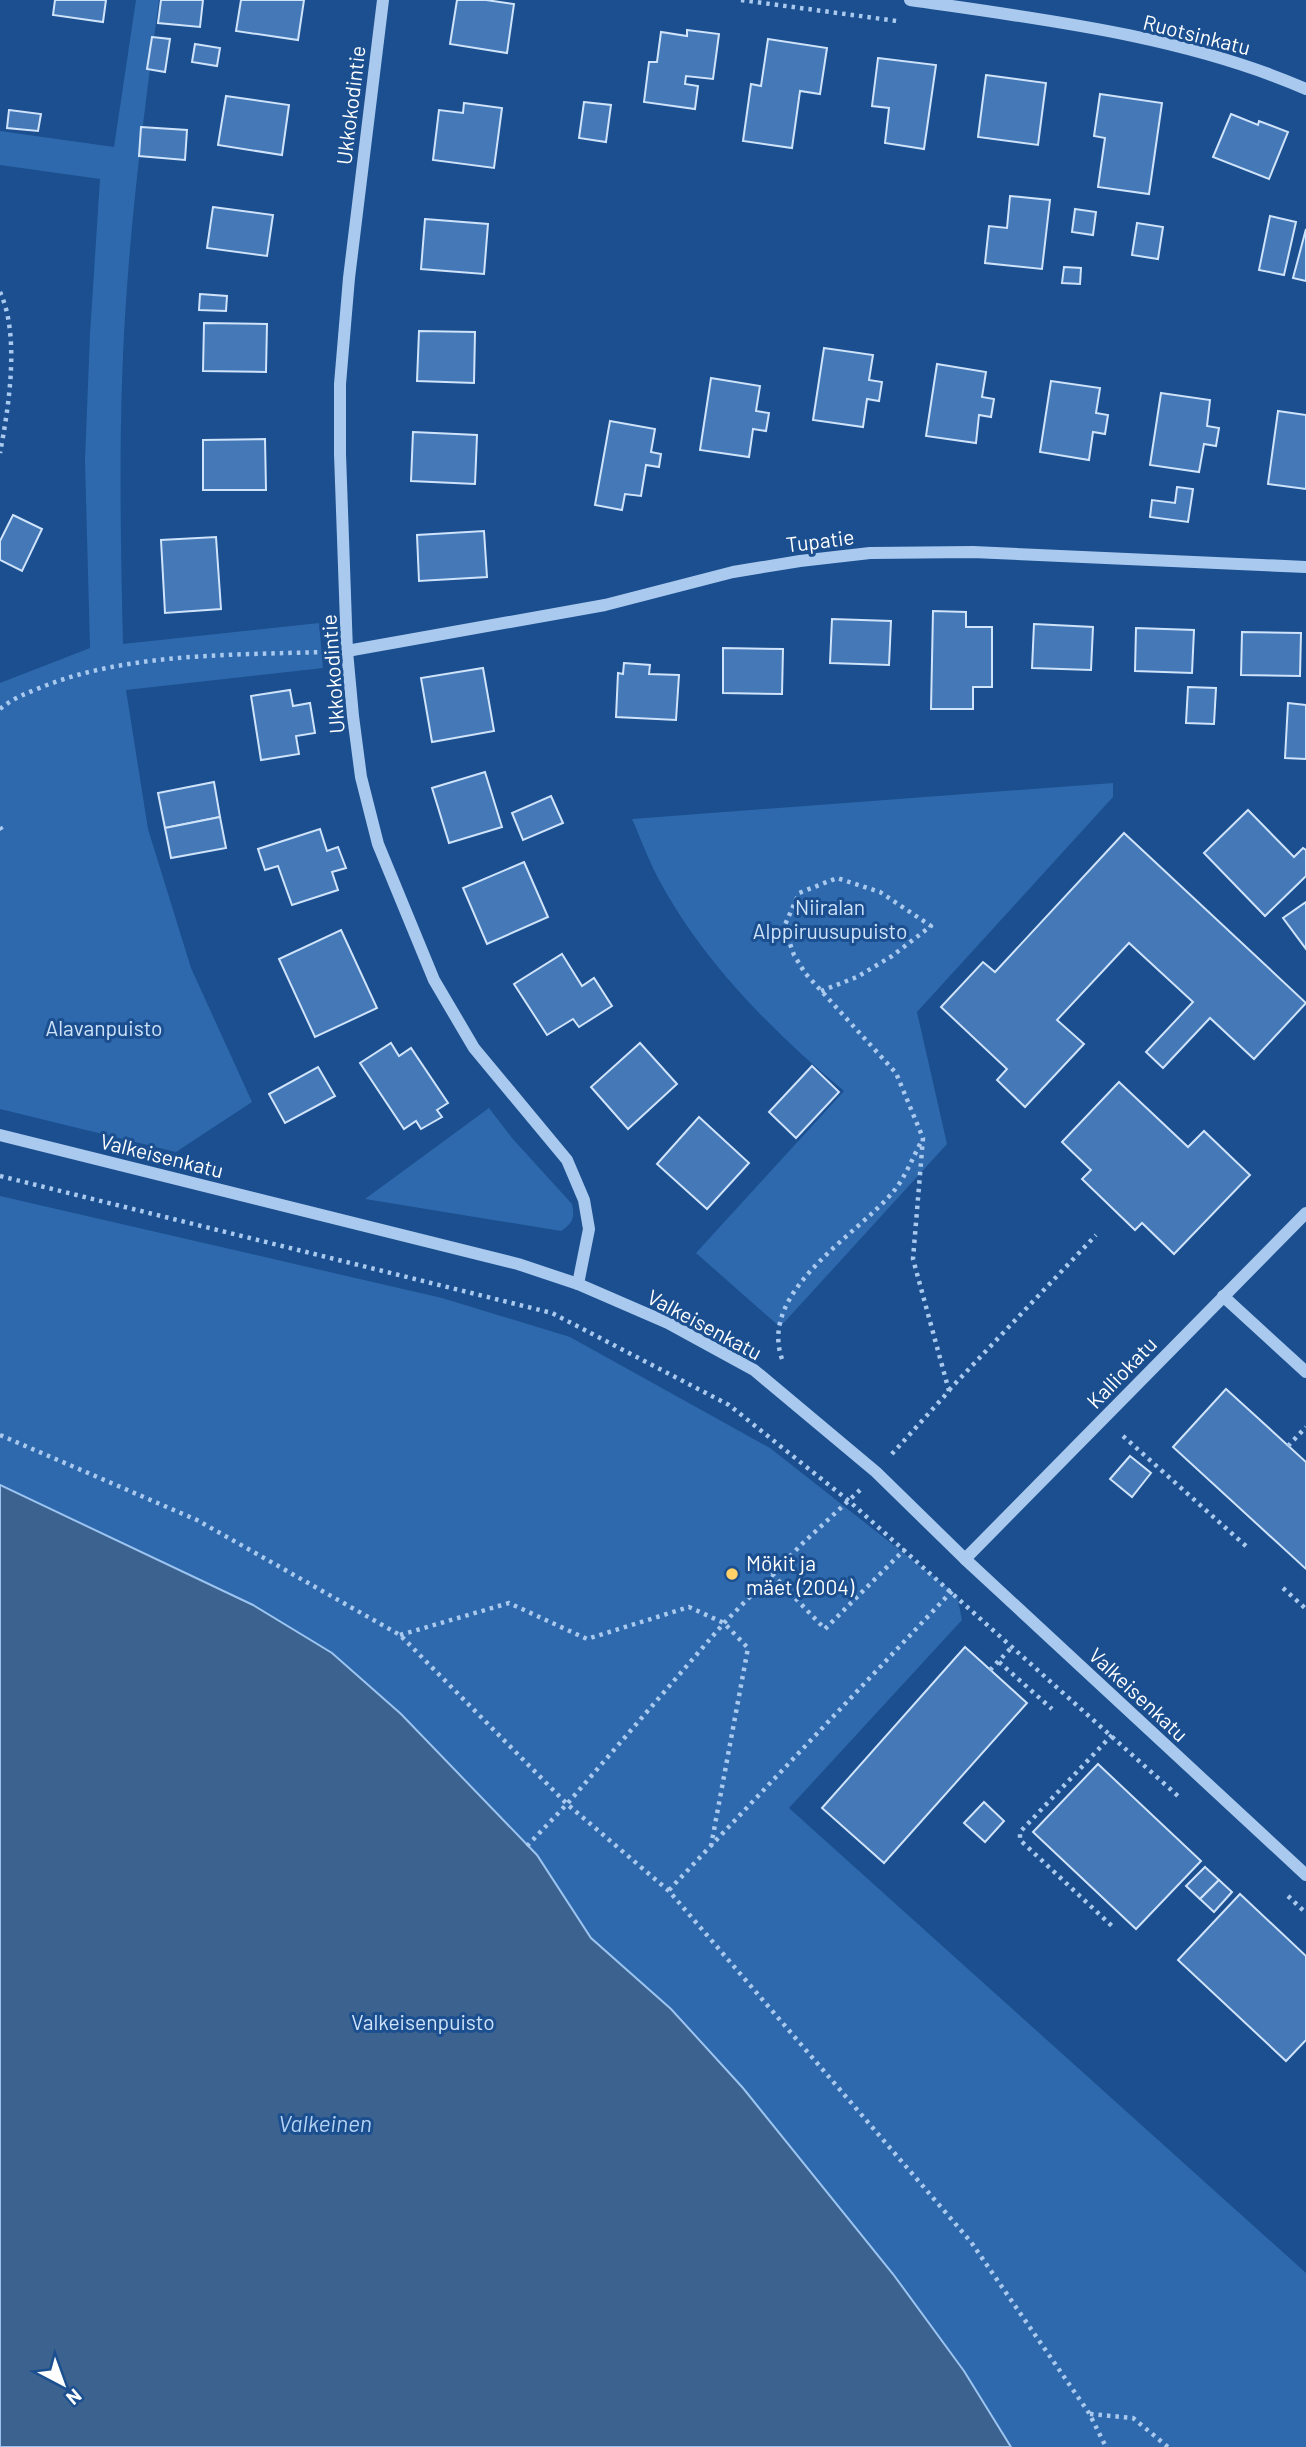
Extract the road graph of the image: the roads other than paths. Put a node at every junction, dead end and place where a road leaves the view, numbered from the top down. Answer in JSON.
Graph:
{"nodes":[{"id":1,"x":383,"y":0,"type":"edge"},
{"id":2,"x":910,"y":0,"type":"edge"},
{"id":3,"x":1306,"y":89,"type":"edge"},
{"id":4,"x":1306,"y":567,"type":"edge"},
{"id":5,"x":347,"y":651,"type":"junction"},
{"id":6,"x":0,"y":1135,"type":"edge"},
{"id":7,"x":1306,"y":1213,"type":"edge"},
{"id":8,"x":578,"y":1284,"type":"junction"},
{"id":9,"x":1223,"y":1296,"type":"junction"},
{"id":10,"x":1306,"y":1372,"type":"edge"},
{"id":11,"x":965,"y":1559,"type":"junction"},
{"id":12,"x":1306,"y":1875,"type":"edge"}],
"edges":[{"from":1,"to":5,"type":"street","name":"Ukkokodintie"},
{"from":2,"to":3,"type":"street","name":"Ruotsinkatu"},
{"from":4,"to":5,"type":"street","name":"Tupatie"},
{"from":5,"to":8,"type":"street","name":"Ukkokodintie"},
{"from":6,"to":8,"type":"street","name":"Valkeisenkatu"},
{"from":7,"to":9,"type":"street","name":"Kalliokatu"},
{"from":8,"to":11,"type":"street","name":"Valkeisenkatu"},
{"from":9,"to":10,"type":"street"},
{"from":9,"to":11,"type":"street","name":"Kalliokatu"},
{"from":11,"to":12,"type":"street","name":"Valkeisenkatu"}]}
